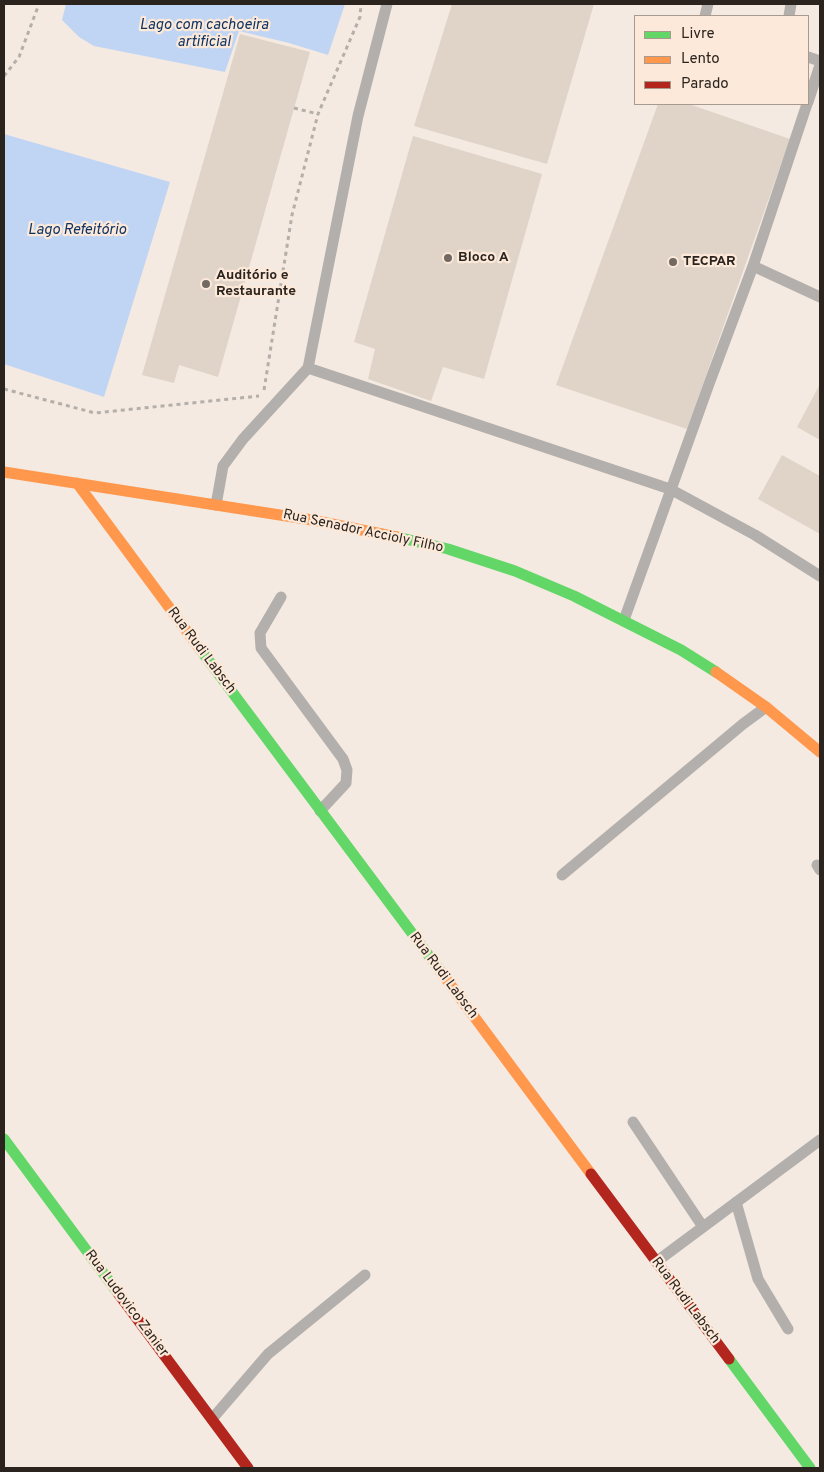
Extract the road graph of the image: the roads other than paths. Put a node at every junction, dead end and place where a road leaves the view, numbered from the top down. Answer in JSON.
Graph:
{"nodes":[{"id":1,"x":387,"y":4,"type":"edge"},
{"id":2,"x":820,"y":65,"type":"edge"},
{"id":3,"x":809,"y":100,"type":"edge"},
{"id":4,"x":807,"y":105,"type":"edge"},
{"id":5,"x":753,"y":266,"type":"junction"},
{"id":6,"x":820,"y":297,"type":"edge"},
{"id":7,"x":308,"y":368,"type":"junction"},
{"id":8,"x":4,"y":472,"type":"edge"},
{"id":9,"x":77,"y":483,"type":"junction"},
{"id":10,"x":670,"y":489,"type":"junction"},
{"id":11,"x":216,"y":505,"type":"junction"},
{"id":12,"x":820,"y":576,"type":"edge"},
{"id":13,"x":281,"y":597,"type":"dead end"},
{"id":14,"x":624,"y":620,"type":"junction"},
{"id":15,"x":766,"y":707,"type":"junction"},
{"id":16,"x":820,"y":752,"type":"edge"},
{"id":17,"x":320,"y":811,"type":"junction"},
{"id":18,"x":562,"y":875,"type":"dead end"},
{"id":19,"x":633,"y":1122,"type":"dead end"},
{"id":20,"x":4,"y":1139,"type":"edge"},
{"id":21,"x":820,"y":1140,"type":"edge"},
{"id":22,"x":736,"y":1202,"type":"junction"},
{"id":23,"x":703,"y":1227,"type":"junction"},
{"id":24,"x":656,"y":1262,"type":"junction"},
{"id":25,"x":365,"y":1275,"type":"dead end"},
{"id":26,"x":788,"y":1329,"type":"dead end"},
{"id":27,"x":212,"y":1419,"type":"junction"},
{"id":28,"x":248,"y":1468,"type":"edge"},
{"id":29,"x":810,"y":1468,"type":"edge"}],
"edges":[{"from":1,"to":7,"type":"lane"},
{"from":2,"to":3,"type":"lane"},
{"from":4,"to":5,"type":"lane"},
{"from":5,"to":6,"type":"lane"},
{"from":5,"to":10,"type":"lane"},
{"from":7,"to":10,"type":"lane"},
{"from":7,"to":11,"type":"lane"},
{"from":8,"to":9,"type":"street","name":"Rua Senador Accioly Filho"},
{"from":9,"to":11,"type":"street","name":"Rua Senador Accioly Filho"},
{"from":9,"to":17,"type":"street","name":"Rua Rudi Labsch"},
{"from":10,"to":12,"type":"lane"},
{"from":10,"to":14,"type":"lane"},
{"from":11,"to":14,"type":"street","name":"Rua Senador Accioly Filho"},
{"from":13,"to":17,"type":"lane"},
{"from":14,"to":15,"type":"street","name":"Rua Senador Accioly Filho"},
{"from":15,"to":16,"type":"street","name":"Rua Senador Accioly Filho"},
{"from":15,"to":18,"type":"lane"},
{"from":17,"to":24,"type":"street","name":"Rua Rudi Labsch"},
{"from":19,"to":23,"type":"lane"},
{"from":20,"to":27,"type":"street","name":"Rua Ludovico Zanier"},
{"from":21,"to":22,"type":"lane"},
{"from":22,"to":23,"type":"lane"},
{"from":22,"to":26,"type":"lane"},
{"from":23,"to":24,"type":"lane"},
{"from":24,"to":29,"type":"street","name":"Rua Rudi Labsch"},
{"from":25,"to":27,"type":"lane"},
{"from":27,"to":28,"type":"street","name":"Rua Ludovico Zanier"}]}
